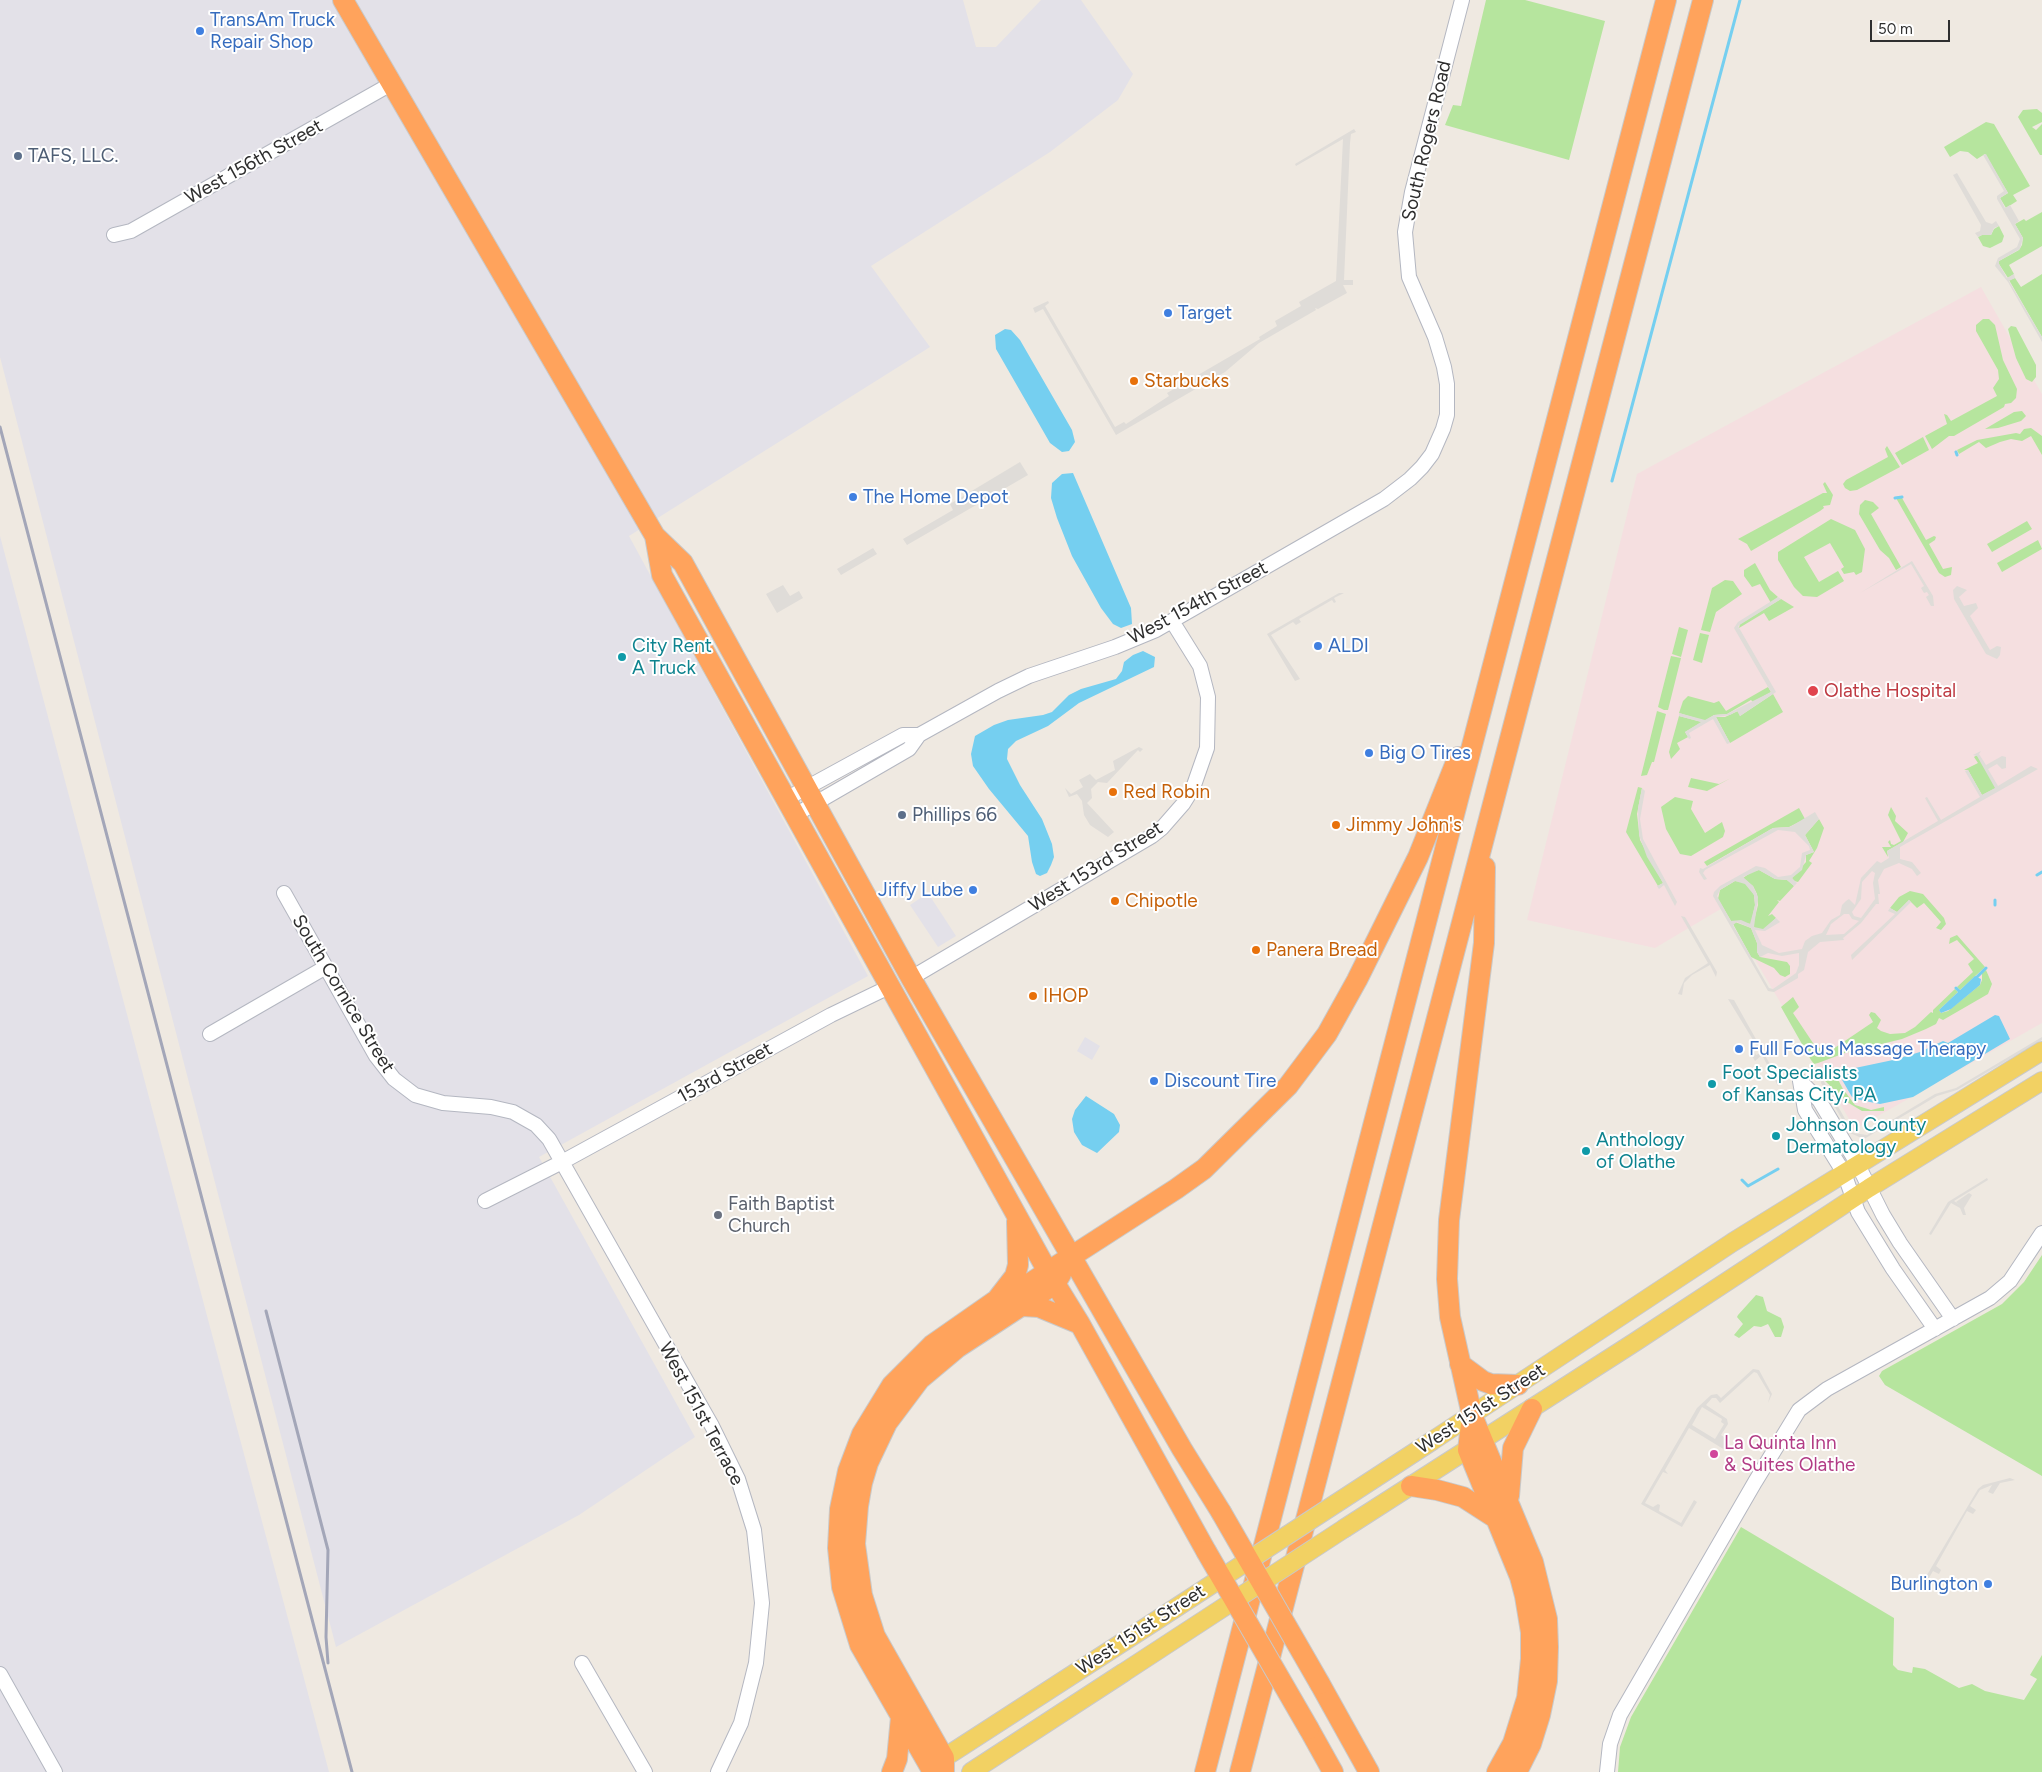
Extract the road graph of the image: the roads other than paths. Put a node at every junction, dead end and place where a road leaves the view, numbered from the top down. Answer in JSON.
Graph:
{"nodes":[{"id":1,"x":343,"y":0,"type":"edge"},
{"id":2,"x":1462,"y":0,"type":"edge"},
{"id":3,"x":1666,"y":0,"type":"edge"},
{"id":4,"x":1703,"y":0,"type":"edge"},
{"id":5,"x":391,"y":84,"type":"junction"},
{"id":6,"x":114,"y":235,"type":"dead end"},
{"id":7,"x":1432,"y":454,"type":"joint"},
{"id":8,"x":655,"y":536,"type":"junction"},
{"id":9,"x":1172,"y":620,"type":"junction"},
{"id":10,"x":1491,"y":671,"type":"junction"},
{"id":11,"x":811,"y":795,"type":"junction"},
{"id":12,"x":790,"y":807,"type":"junction"},
{"id":13,"x":1486,"y":832,"type":"junction"},
{"id":14,"x":284,"y":894,"type":"dead end"},
{"id":15,"x":326,"y":967,"type":"junction"},
{"id":16,"x":911,"y":978,"type":"junction"},
{"id":17,"x":889,"y":987,"type":"junction"},
{"id":18,"x":210,"y":1034,"type":"dead end"},
{"id":19,"x":2042,"y":1051,"type":"edge"},
{"id":20,"x":2042,"y":1082,"type":"edge"},
{"id":21,"x":562,"y":1162,"type":"junction"},
{"id":22,"x":1851,"y":1169,"type":"junction"},
{"id":23,"x":1869,"y":1188,"type":"junction"},
{"id":24,"x":1852,"y":1198,"type":"junction"},
{"id":25,"x":484,"y":1201,"type":"dead end"},
{"id":26,"x":1017,"y":1217,"type":"junction"},
{"id":27,"x":2042,"y":1233,"type":"edge"},
{"id":28,"x":1071,"y":1257,"type":"junction"},
{"id":29,"x":1052,"y":1278,"type":"junction"},
{"id":30,"x":995,"y":1301,"type":"junction"},
{"id":31,"x":1022,"y":1306,"type":"junction"},
{"id":32,"x":1953,"y":1319,"type":"junction"},
{"id":33,"x":1080,"y":1324,"type":"junction"},
{"id":34,"x":1935,"y":1329,"type":"junction"},
{"id":35,"x":1460,"y":1364,"type":"junction"},
{"id":36,"x":1518,"y":1385,"type":"junction"},
{"id":37,"x":1532,"y":1409,"type":"junction"},
{"id":38,"x":1472,"y":1415,"type":"junction"},
{"id":39,"x":1475,"y":1445,"type":"junction"},
{"id":40,"x":1411,"y":1486,"type":"junction"},
{"id":41,"x":1502,"y":1511,"type":"junction"},
{"id":42,"x":582,"y":1663,"type":"dead end"},
{"id":43,"x":0,"y":1674,"type":"edge"},
{"id":44,"x":901,"y":1717,"type":"junction"},
{"id":45,"x":934,"y":1768,"type":"edge"},
{"id":46,"x":55,"y":1772,"type":"edge"},
{"id":47,"x":645,"y":1772,"type":"edge"},
{"id":48,"x":718,"y":1772,"type":"edge"},
{"id":49,"x":892,"y":1772,"type":"edge"},
{"id":50,"x":971,"y":1772,"type":"edge"},
{"id":51,"x":1205,"y":1772,"type":"edge"},
{"id":52,"x":1240,"y":1772,"type":"edge"},
{"id":53,"x":1333,"y":1772,"type":"edge"},
{"id":54,"x":1369,"y":1772,"type":"edge"},
{"id":55,"x":1497,"y":1772,"type":"edge"},
{"id":56,"x":1517,"y":1772,"type":"edge"},
{"id":57,"x":1606,"y":1772,"type":"edge"}],
"edges":[{"from":1,"to":5,"type":"highway"},
{"from":2,"to":7,"type":"street","name":"South Rogers Road"},
{"from":3,"to":10,"type":"highway"},
{"from":4,"to":13,"type":"highway"},
{"from":5,"to":6,"type":"street","name":"West 156th Street"},
{"from":5,"to":8,"type":"highway"},
{"from":7,"to":9,"type":"street","name":"West 154th Street"},
{"from":8,"to":11,"type":"highway"},
{"from":8,"to":12,"type":"highway"},
{"from":9,"to":11,"type":"street","name":"West 154th Street"},
{"from":9,"to":16,"type":"street","name":"West 153rd Street"},
{"from":10,"to":28,"type":"highway"},
{"from":10,"to":51,"type":"highway"},
{"from":11,"to":12,"type":"street","name":"West 154th Street"},
{"from":11,"to":12,"type":"street","name":"West 154th Street"},
{"from":11,"to":16,"type":"highway"},
{"from":12,"to":17,"type":"highway"},
{"from":13,"to":35,"type":"highway"},
{"from":13,"to":52,"type":"highway"},
{"from":14,"to":15,"type":"street","name":"South Cornice Street"},
{"from":15,"to":18,"type":"street"},
{"from":15,"to":21,"type":"street","name":"South Cornice Street"},
{"from":16,"to":28,"type":"highway"},
{"from":17,"to":21,"type":"street","name":"153rd Street"},
{"from":17,"to":26,"type":"highway"},
{"from":19,"to":22,"type":"main road","name":"West 151st Street"},
{"from":20,"to":23,"type":"main road","name":"West 151st Street"},
{"from":21,"to":25,"type":"street"},
{"from":21,"to":48,"type":"street","name":"West 151st Terrace"},
{"from":22,"to":22,"type":"street"},
{"from":22,"to":23,"type":"street"},
{"from":22,"to":24,"type":"street"},
{"from":22,"to":36,"type":"main road","name":"West 151st Street"},
{"from":23,"to":24,"type":"main road","name":"West 151st Street"},
{"from":23,"to":32,"type":"street"},
{"from":24,"to":34,"type":"street"},
{"from":24,"to":37,"type":"main road","name":"West 151st Street"},
{"from":26,"to":29,"type":"highway"},
{"from":26,"to":30,"type":"highway"},
{"from":27,"to":32,"type":"street"},
{"from":28,"to":29,"type":"highway"},
{"from":28,"to":54,"type":"highway","bridge":true},
{"from":29,"to":30,"type":"highway"},
{"from":29,"to":31,"type":"highway"},
{"from":29,"to":33,"type":"highway"},
{"from":30,"to":44,"type":"highway"},
{"from":31,"to":33,"type":"highway"},
{"from":31,"to":45,"type":"highway"},
{"from":32,"to":34,"type":"street"},
{"from":33,"to":53,"type":"highway","bridge":true},
{"from":34,"to":57,"type":"street"},
{"from":35,"to":36,"type":"highway"},
{"from":35,"to":38,"type":"highway"},
{"from":36,"to":38,"type":"main road","name":"West 151st Street"},
{"from":37,"to":39,"type":"main road","name":"West 151st Street"},
{"from":37,"to":41,"type":"highway"},
{"from":38,"to":39,"type":"highway"},
{"from":38,"to":45,"type":"main road","name":"West 151st Street","bridge":true},
{"from":39,"to":40,"type":"main road","name":"West 151st Street"},
{"from":39,"to":41,"type":"highway"},
{"from":40,"to":41,"type":"highway"},
{"from":40,"to":50,"type":"main road","name":"West 151st Street","bridge":true},
{"from":41,"to":55,"type":"highway"},
{"from":41,"to":56,"type":"highway"},
{"from":42,"to":47,"type":"street"},
{"from":43,"to":46,"type":"street"},
{"from":44,"to":45,"type":"highway"},
{"from":44,"to":49,"type":"highway"}]}
